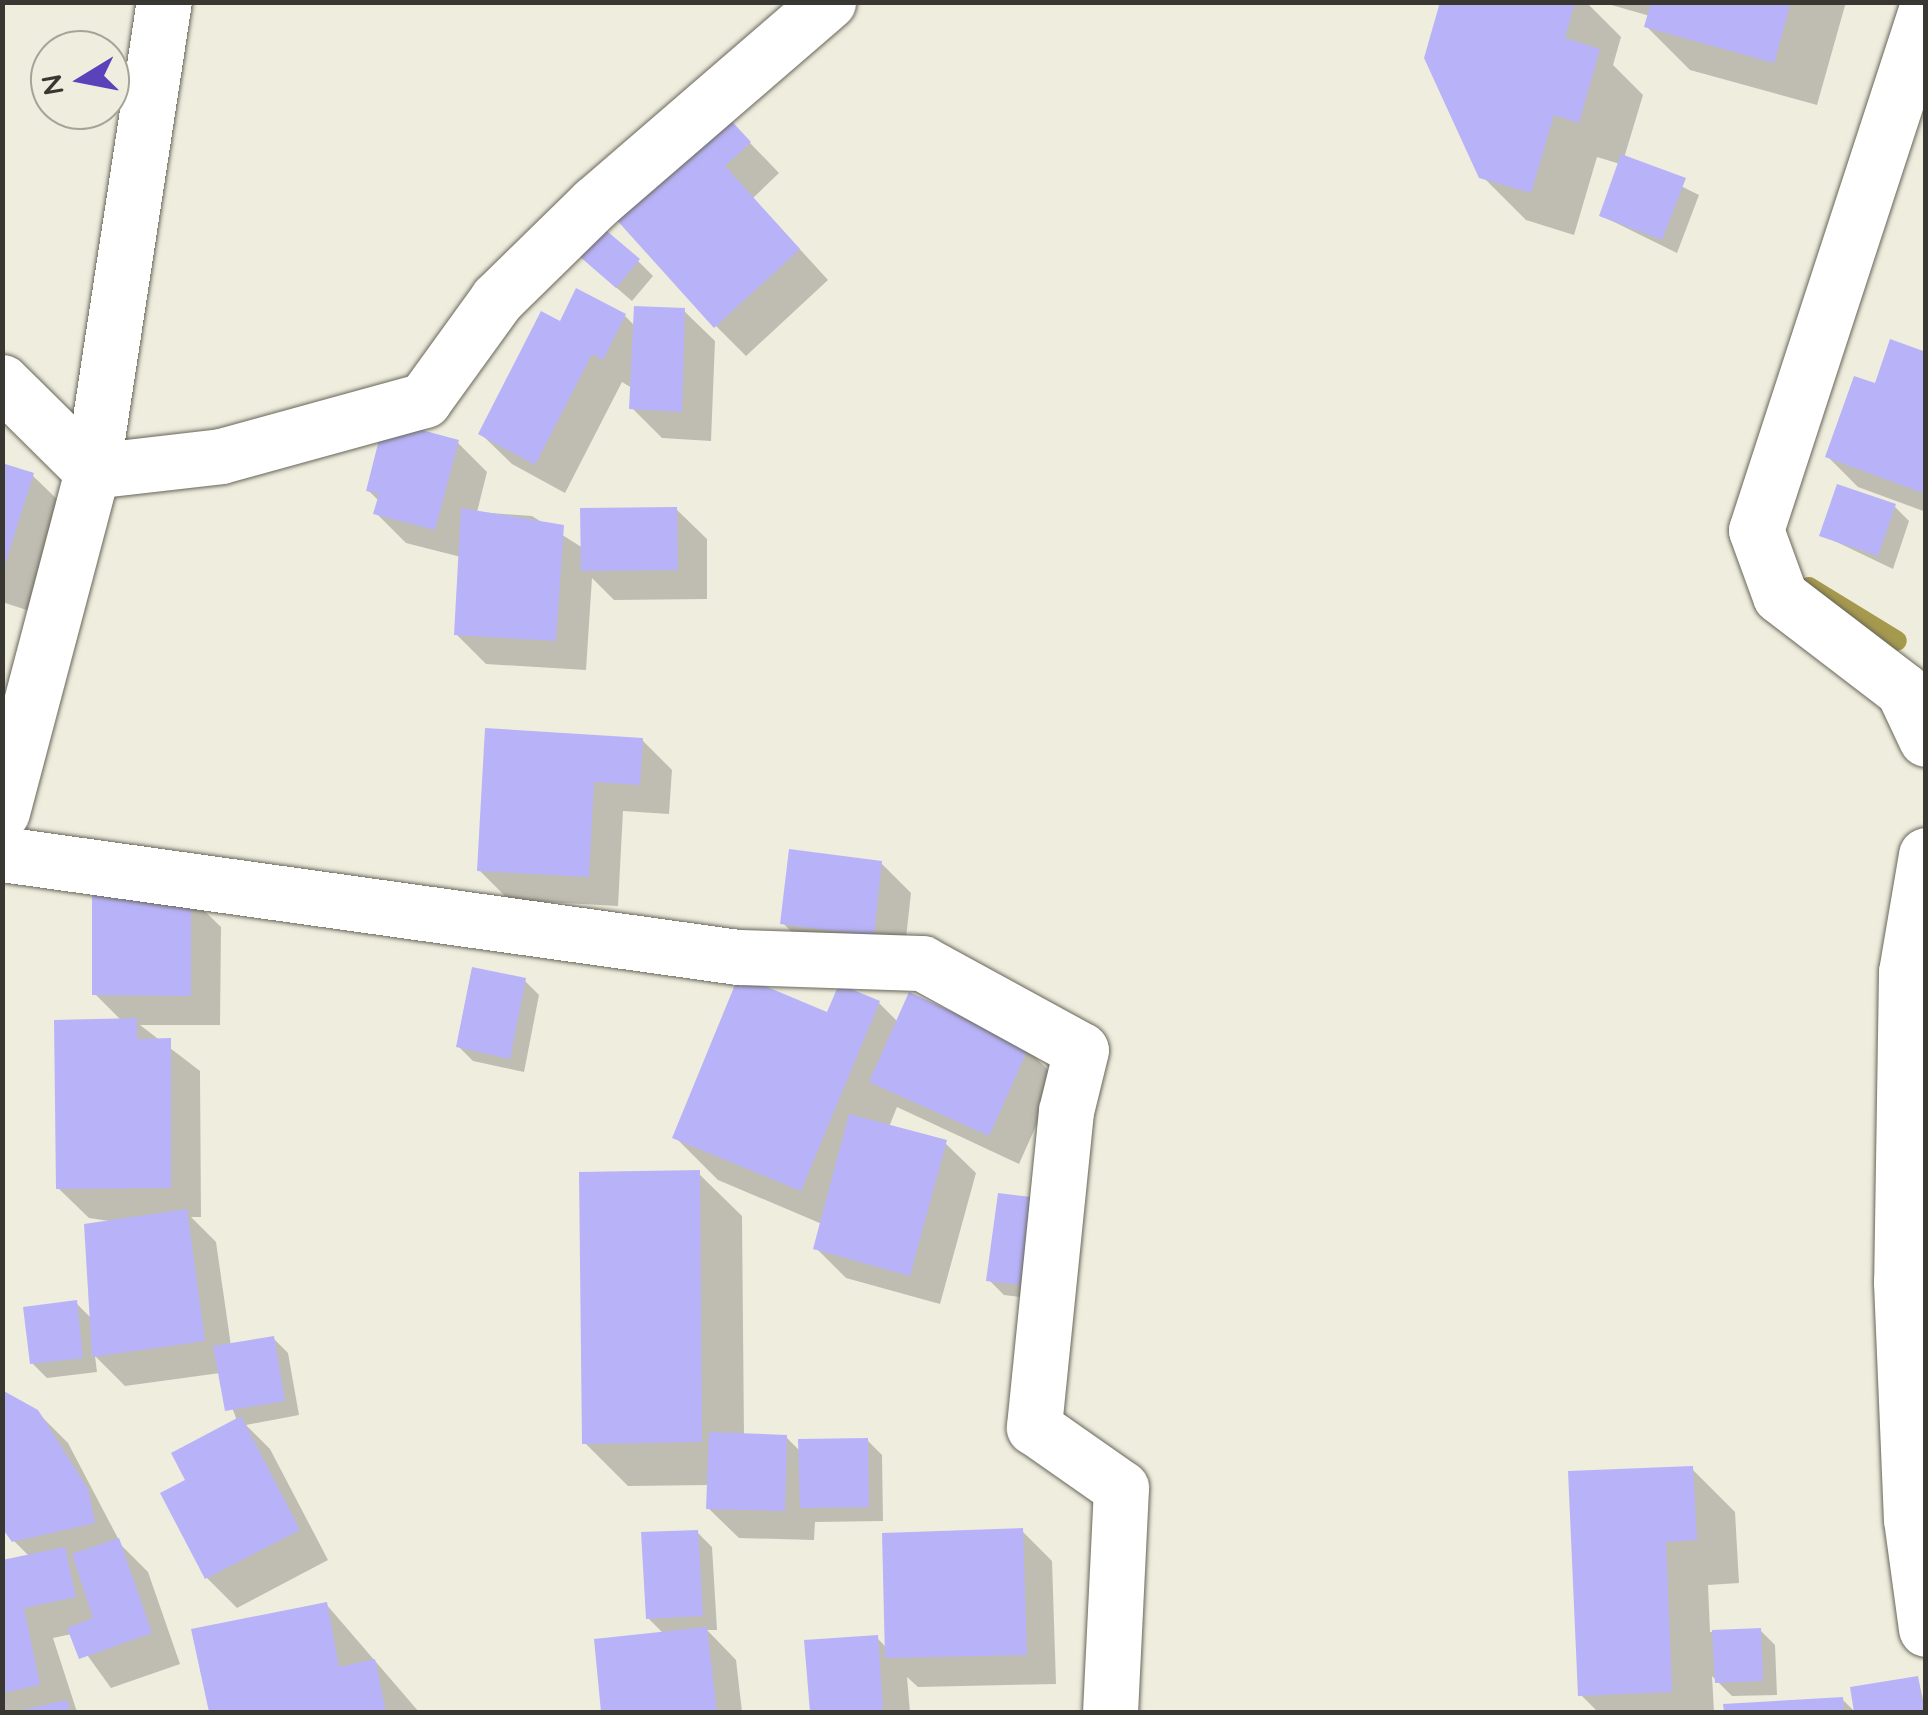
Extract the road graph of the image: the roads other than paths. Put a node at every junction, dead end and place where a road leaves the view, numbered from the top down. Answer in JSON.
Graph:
{"nodes":[{"id":1,"x":164,"y":2,"type":"edge"},
{"id":2,"x":828,"y":2,"type":"edge"},
{"id":3,"x":1926,"y":10,"type":"edge"},
{"id":4,"x":2,"y":382,"type":"edge"},
{"id":5,"x":92,"y":471,"type":"junction"},
{"id":6,"x":1926,"y":739,"type":"edge"},
{"id":7,"x":2,"y":812,"type":"edge"},
{"id":8,"x":2,"y":854,"type":"edge"},
{"id":9,"x":1926,"y":855,"type":"edge"},
{"id":10,"x":1920,"y":1559,"type":"edge"},
{"id":11,"x":1926,"y":1629,"type":"edge"},
{"id":12,"x":1110,"y":1712,"type":"edge"}],
"edges":[{"from":1,"to":5,"type":"street"},
{"from":2,"to":5,"type":"street"},
{"from":3,"to":6,"type":"street"},
{"from":4,"to":5,"type":"street"},
{"from":5,"to":7,"type":"street"},
{"from":8,"to":12,"type":"street"},
{"from":9,"to":10,"type":"street"},
{"from":10,"to":11,"type":"street"}]}
